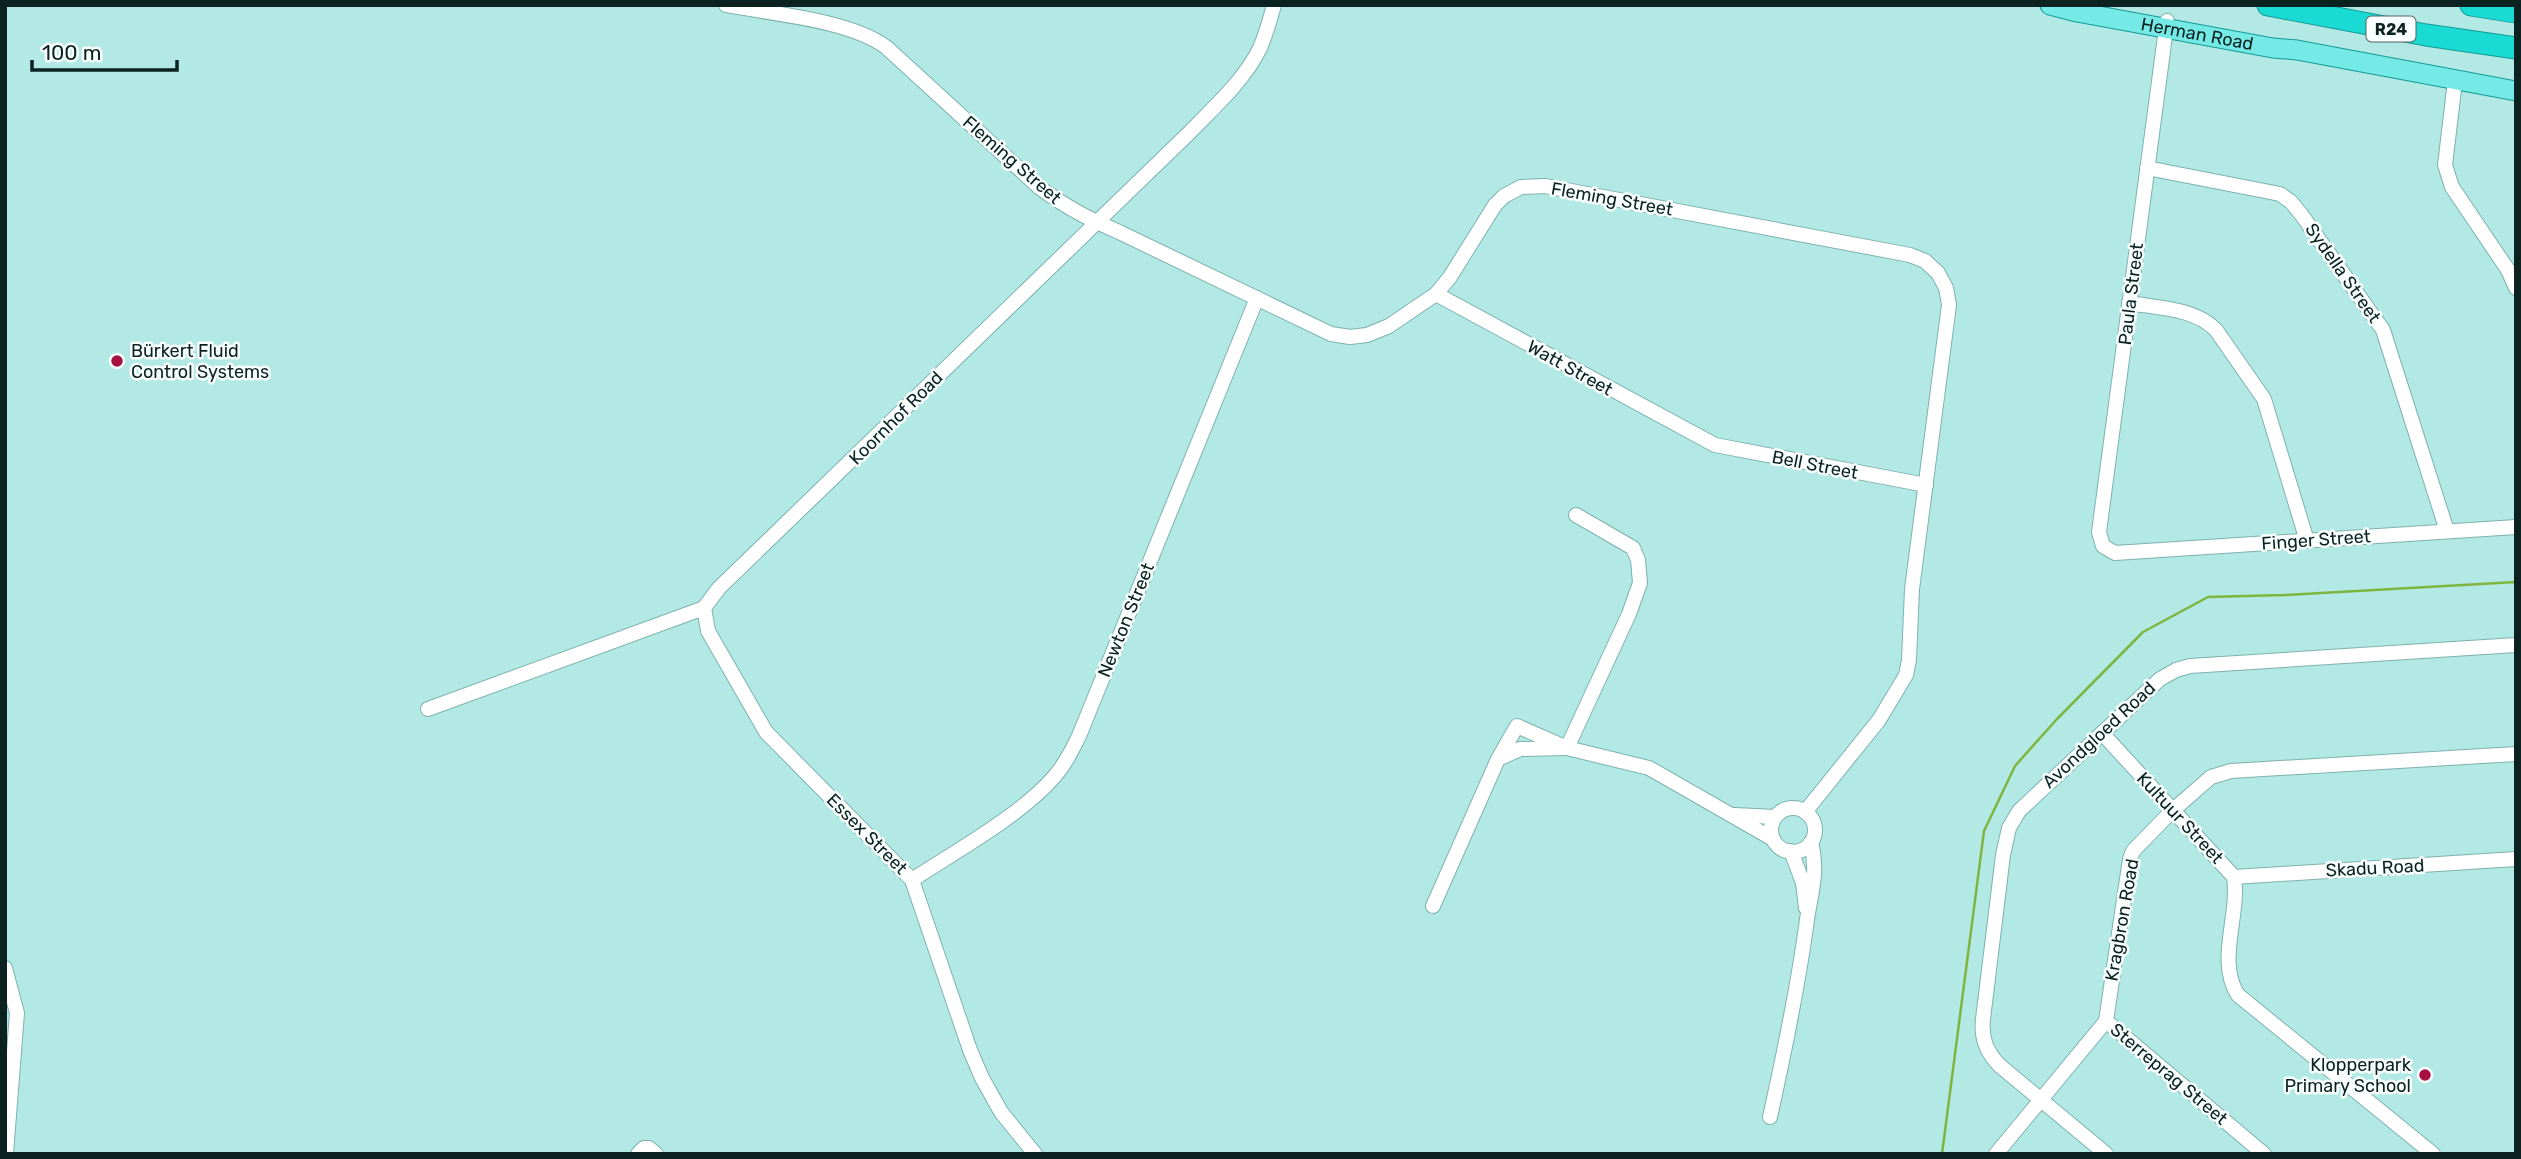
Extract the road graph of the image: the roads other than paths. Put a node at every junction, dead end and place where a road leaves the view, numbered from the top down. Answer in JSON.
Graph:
{"nodes":[{"id":1,"x":726,"y":5,"type":"edge"},
{"id":2,"x":1274,"y":5,"type":"edge"},
{"id":3,"x":2267,"y":5,"type":"edge"},
{"id":4,"x":2470,"y":5,"type":"edge"},
{"id":5,"x":2066,"y":6,"type":"edge"},
{"id":6,"x":2516,"y":12,"type":"edge"},
{"id":7,"x":2166,"y":24,"type":"junction"},
{"id":8,"x":2516,"y":48,"type":"edge"},
{"id":9,"x":2455,"y":80,"type":"junction"},
{"id":10,"x":2516,"y":91,"type":"edge"},
{"id":11,"x":2147,"y":168,"type":"junction"},
{"id":12,"x":1095,"y":223,"type":"junction"},
{"id":13,"x":2516,"y":288,"type":"edge"},
{"id":14,"x":1436,"y":294,"type":"junction"},
{"id":15,"x":1257,"y":298,"type":"junction"},
{"id":16,"x":2130,"y":303,"type":"junction"},
{"id":17,"x":1704,"y":440,"type":"joint"},
{"id":18,"x":1926,"y":485,"type":"junction"},
{"id":19,"x":1576,"y":515,"type":"dead end"},
{"id":20,"x":2516,"y":527,"type":"edge"},
{"id":21,"x":2447,"y":531,"type":"junction"},
{"id":22,"x":2307,"y":541,"type":"junction"},
{"id":23,"x":2115,"y":553,"type":"joint"},
{"id":24,"x":704,"y":608,"type":"junction"},
{"id":25,"x":2516,"y":645,"type":"edge"},
{"id":26,"x":428,"y":709,"type":"dead end"},
{"id":27,"x":2102,"y":733,"type":"junction"},
{"id":28,"x":1567,"y":748,"type":"junction"},
{"id":29,"x":2516,"y":754,"type":"edge"},
{"id":30,"x":1498,"y":759,"type":"junction"},
{"id":31,"x":2172,"y":811,"type":"junction"},
{"id":32,"x":1805,"y":812,"type":"junction"},
{"id":33,"x":1730,"y":815,"type":"junction"},
{"id":34,"x":1775,"y":817,"type":"junction"},
{"id":35,"x":1773,"y":839,"type":"junction"},
{"id":36,"x":1811,"y":842,"type":"junction"},
{"id":37,"x":1791,"y":851,"type":"junction"},
{"id":38,"x":2516,"y":859,"type":"edge"},
{"id":39,"x":2234,"y":877,"type":"junction"},
{"id":40,"x":912,"y":880,"type":"junction"},
{"id":41,"x":1433,"y":906,"type":"dead end"},
{"id":42,"x":1807,"y":916,"type":"junction"},
{"id":43,"x":5,"y":968,"type":"edge"},
{"id":44,"x":2106,"y":1021,"type":"junction"},
{"id":45,"x":2039,"y":1100,"type":"junction"},
{"id":46,"x":1770,"y":1117,"type":"dead end"},
{"id":47,"x":6,"y":1154,"type":"edge"},
{"id":48,"x":638,"y":1154,"type":"edge"},
{"id":49,"x":656,"y":1154,"type":"edge"},
{"id":50,"x":1035,"y":1154,"type":"edge"},
{"id":51,"x":1996,"y":1154,"type":"edge"},
{"id":52,"x":2106,"y":1154,"type":"edge"},
{"id":53,"x":2264,"y":1154,"type":"edge"},
{"id":54,"x":2433,"y":1154,"type":"edge"}],
"edges":[{"from":1,"to":12,"type":"street","name":"Fleming Street"},
{"from":2,"to":12,"type":"street","name":"Koornhof Road"},
{"from":3,"to":8,"type":"highway","number":"R24"},
{"from":4,"to":6,"type":"highway"},
{"from":5,"to":7,"type":"main road","name":"Herman Road"},
{"from":7,"to":9,"type":"main road","name":"Herman Road"},
{"from":7,"to":11,"type":"street","name":"Paula Street"},
{"from":9,"to":10,"type":"main road","name":"Herman Road"},
{"from":9,"to":13,"type":"street"},
{"from":11,"to":16,"type":"street","name":"Paula Street"},
{"from":11,"to":21,"type":"street","name":"Sydella Street"},
{"from":12,"to":15,"type":"street","name":"Fleming Street"},
{"from":12,"to":24,"type":"street","name":"Koornhof Road"},
{"from":14,"to":15,"type":"street","name":"Fleming Street"},
{"from":14,"to":17,"type":"street","name":"Watt Street"},
{"from":14,"to":18,"type":"street","name":"Fleming Street"},
{"from":15,"to":40,"type":"street","name":"Newton Street"},
{"from":16,"to":22,"type":"street"},
{"from":16,"to":23,"type":"street","name":"Paula Street"},
{"from":17,"to":18,"type":"street","name":"Bell Street"},
{"from":18,"to":32,"type":"street","name":"Fleming Street"},
{"from":19,"to":28,"type":"street"},
{"from":20,"to":21,"type":"street","name":"Finger Street"},
{"from":21,"to":22,"type":"street","name":"Finger Street"},
{"from":22,"to":23,"type":"street","name":"Finger Street"},
{"from":24,"to":26,"type":"street"},
{"from":24,"to":40,"type":"street","name":"Essex Street"},
{"from":25,"to":27,"type":"street","name":"Avondgloed Road"},
{"from":27,"to":31,"type":"street","name":"Kultuur Street"},
{"from":27,"to":45,"type":"street","name":"Avondgloed Road"},
{"from":28,"to":30,"type":"street"},
{"from":28,"to":30,"type":"street"},
{"from":28,"to":33,"type":"street"},
{"from":29,"to":31,"type":"street","name":"Kragbron Road"},
{"from":30,"to":41,"type":"street"},
{"from":31,"to":39,"type":"street","name":"Kultuur Street"},
{"from":31,"to":44,"type":"street","name":"Kragbron Road"},
{"from":32,"to":34,"type":"street"},
{"from":32,"to":36,"type":"street"},
{"from":33,"to":34,"type":"street"},
{"from":33,"to":35,"type":"street"},
{"from":34,"to":35,"type":"street"},
{"from":35,"to":37,"type":"street"},
{"from":36,"to":37,"type":"street"},
{"from":36,"to":42,"type":"street"},
{"from":37,"to":42,"type":"street"},
{"from":38,"to":39,"type":"street","name":"Skadu Road"},
{"from":39,"to":54,"type":"street","name":"Kultuur Street"},
{"from":40,"to":50,"type":"street","name":"Essex Street"},
{"from":42,"to":46,"type":"street"},
{"from":43,"to":47,"type":"street"},
{"from":44,"to":45,"type":"street"},
{"from":44,"to":53,"type":"street","name":"Sterreprag Street"},
{"from":45,"to":51,"type":"street"},
{"from":45,"to":52,"type":"street","name":"Avondgloed Road"},
{"from":48,"to":49,"type":"street"}]}
